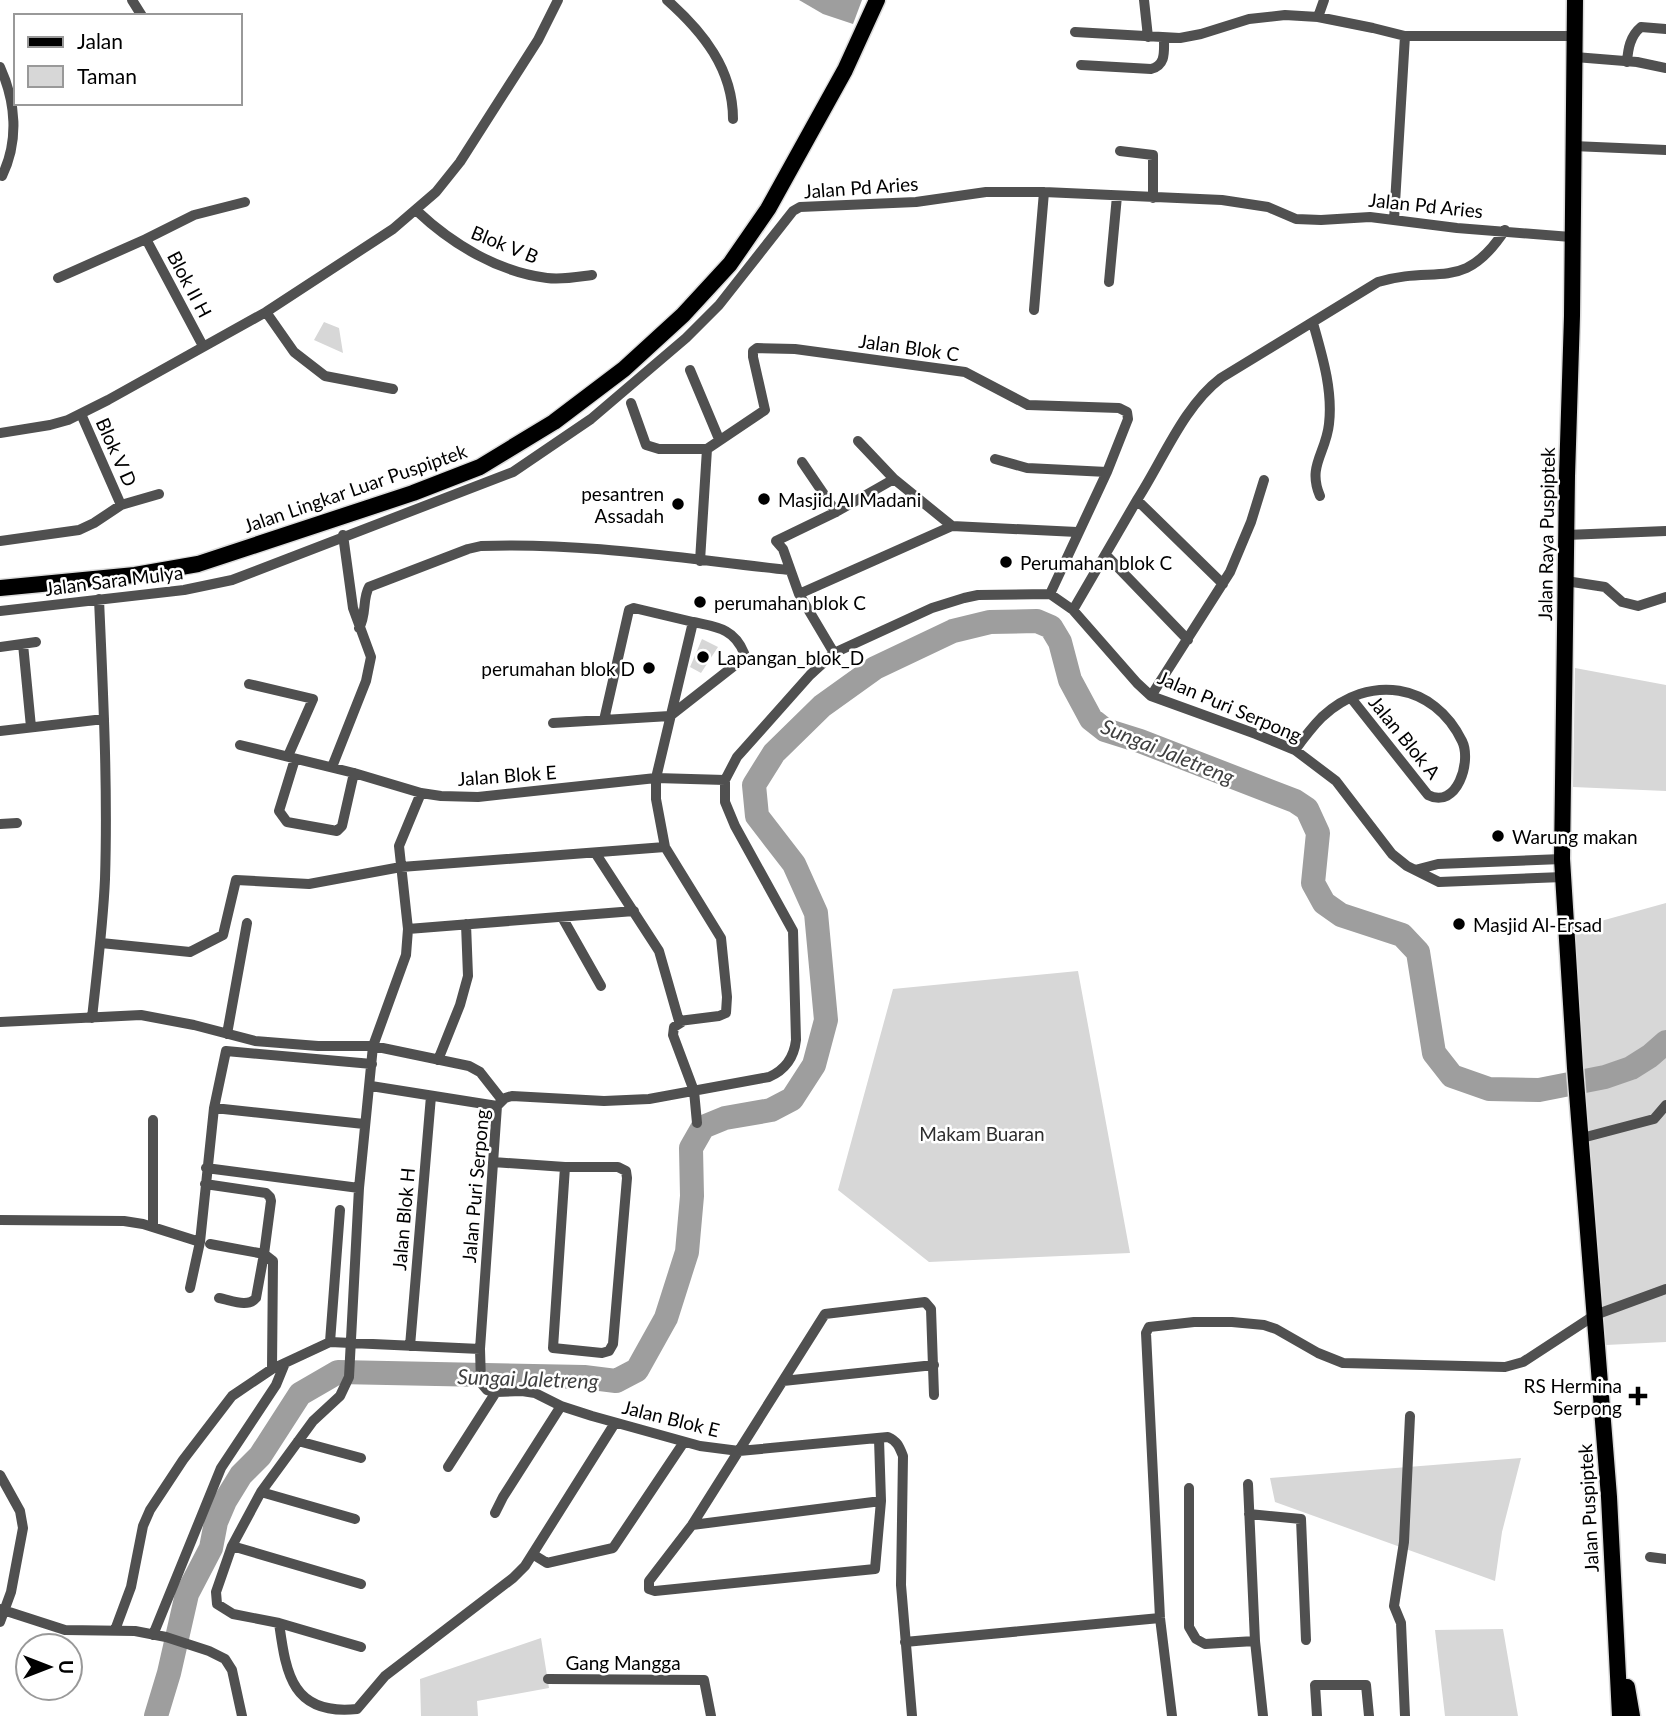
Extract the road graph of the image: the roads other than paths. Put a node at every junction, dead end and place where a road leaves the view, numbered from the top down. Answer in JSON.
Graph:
{"nodes":[{"id":1,"x":558,"y":0,"type":"edge"},
{"id":2,"x":667,"y":0,"type":"edge"},
{"id":3,"x":877,"y":0,"type":"edge"},
{"id":4,"x":1144,"y":0,"type":"edge"},
{"id":5,"x":1324,"y":0,"type":"edge"},
{"id":6,"x":1575,"y":0,"type":"edge"},
{"id":7,"x":1318,"y":17,"type":"junction"},
{"id":8,"x":1666,"y":29,"type":"edge"},
{"id":9,"x":1075,"y":32,"type":"dead end"},
{"id":10,"x":1405,"y":36,"type":"junction"},
{"id":11,"x":1575,"y":36,"type":"junction"},
{"id":12,"x":1149,"y":37,"type":"junction"},
{"id":13,"x":1164,"y":39,"type":"junction"},
{"id":14,"x":1574,"y":57,"type":"junction"},
{"id":15,"x":1627,"y":62,"type":"junction"},
{"id":16,"x":1081,"y":65,"type":"dead end"},
{"id":17,"x":0,"y":67,"type":"edge"},
{"id":18,"x":1666,"y":68,"type":"edge"},
{"id":19,"x":733,"y":119,"type":"dead end"},
{"id":20,"x":1573,"y":146,"type":"junction"},
{"id":21,"x":1666,"y":150,"type":"edge"},
{"id":22,"x":1120,"y":151,"type":"dead end"},
{"id":23,"x":2,"y":176,"type":"dead end"},
{"id":24,"x":1044,"y":192,"type":"junction"},
{"id":25,"x":1117,"y":196,"type":"junction"},
{"id":26,"x":1153,"y":198,"type":"junction"},
{"id":27,"x":245,"y":202,"type":"dead end"},
{"id":28,"x":417,"y":211,"type":"junction"},
{"id":29,"x":1394,"y":220,"type":"junction"},
{"id":30,"x":1505,"y":230,"type":"junction"},
{"id":31,"x":1572,"y":237,"type":"junction"},
{"id":32,"x":146,"y":239,"type":"junction"},
{"id":33,"x":592,"y":275,"type":"dead end"},
{"id":34,"x":58,"y":278,"type":"dead end"},
{"id":35,"x":1109,"y":282,"type":"dead end"},
{"id":36,"x":1034,"y":310,"type":"dead end"},
{"id":37,"x":266,"y":313,"type":"junction"},
{"id":38,"x":1313,"y":323,"type":"junction"},
{"id":39,"x":203,"y":346,"type":"junction"},
{"id":40,"x":690,"y":370,"type":"dead end"},
{"id":41,"x":393,"y":389,"type":"dead end"},
{"id":42,"x":631,"y":403,"type":"dead end"},
{"id":43,"x":80,"y":414,"type":"junction"},
{"id":44,"x":0,"y":433,"type":"edge"},
{"id":45,"x":719,"y":439,"type":"junction"},
{"id":46,"x":858,"y":441,"type":"dead end"},
{"id":47,"x":707,"y":449,"type":"junction"},
{"id":48,"x":995,"y":458,"type":"dead end"},
{"id":49,"x":802,"y":462,"type":"dead end"},
{"id":50,"x":1107,"y":472,"type":"junction"},
{"id":51,"x":894,"y":479,"type":"junction"},
{"id":52,"x":1264,"y":480,"type":"dead end"},
{"id":53,"x":159,"y":494,"type":"dead end"},
{"id":54,"x":1321,"y":496,"type":"dead end"},
{"id":55,"x":1138,"y":500,"type":"junction"},
{"id":56,"x":121,"y":505,"type":"junction"},
{"id":57,"x":836,"y":512,"type":"junction"},
{"id":58,"x":952,"y":526,"type":"junction"},
{"id":59,"x":1666,"y":531,"type":"edge"},
{"id":60,"x":1077,"y":532,"type":"junction"},
{"id":61,"x":343,"y":535,"type":"junction"},
{"id":62,"x":1566,"y":535,"type":"junction"},
{"id":63,"x":0,"y":541,"type":"edge"},
{"id":64,"x":1106,"y":555,"type":"junction"},
{"id":65,"x":700,"y":561,"type":"junction"},
{"id":66,"x":789,"y":570,"type":"junction"},
{"id":67,"x":232,"y":580,"type":"joint"},
{"id":68,"x":1566,"y":581,"type":"junction"},
{"id":69,"x":1223,"y":584,"type":"junction"},
{"id":70,"x":0,"y":588,"type":"edge"},
{"id":71,"x":799,"y":594,"type":"junction"},
{"id":72,"x":1050,"y":594,"type":"junction"},
{"id":73,"x":1666,"y":597,"type":"edge"},
{"id":74,"x":99,"y":599,"type":"junction"},
{"id":75,"x":1073,"y":610,"type":"junction"},
{"id":76,"x":0,"y":611,"type":"edge"},
{"id":77,"x":692,"y":622,"type":"junction"},
{"id":78,"x":359,"y":628,"type":"junction"},
{"id":79,"x":1188,"y":640,"type":"junction"},
{"id":80,"x":36,"y":642,"type":"dead end"},
{"id":81,"x":23,"y":644,"type":"junction"},
{"id":82,"x":0,"y":647,"type":"edge"},
{"id":83,"x":834,"y":653,"type":"junction"},
{"id":84,"x":249,"y":684,"type":"dead end"},
{"id":85,"x":1151,"y":696,"type":"junction"},
{"id":86,"x":1351,"y":698,"type":"junction"},
{"id":87,"x":670,"y":716,"type":"junction"},
{"id":88,"x":104,"y":719,"type":"junction"},
{"id":89,"x":604,"y":720,"type":"junction"},
{"id":90,"x":552,"y":723,"type":"dead end"},
{"id":91,"x":31,"y":727,"type":"junction"},
{"id":92,"x":0,"y":731,"type":"edge"},
{"id":93,"x":240,"y":745,"type":"dead end"},
{"id":94,"x":1295,"y":750,"type":"junction"},
{"id":95,"x":292,"y":758,"type":"junction"},
{"id":96,"x":331,"y":767,"type":"junction"},
{"id":97,"x":354,"y":773,"type":"junction"},
{"id":98,"x":656,"y":778,"type":"junction"},
{"id":99,"x":725,"y":780,"type":"junction"},
{"id":100,"x":421,"y":793,"type":"junction"},
{"id":101,"x":17,"y":823,"type":"dead end"},
{"id":102,"x":0,"y":824,"type":"edge"},
{"id":103,"x":665,"y":847,"type":"junction"},
{"id":104,"x":596,"y":854,"type":"junction"},
{"id":105,"x":1562,"y":859,"type":"junction"},
{"id":106,"x":401,"y":867,"type":"junction"},
{"id":107,"x":1415,"y":870,"type":"junction"},
{"id":108,"x":1563,"y":877,"type":"junction"},
{"id":109,"x":634,"y":911,"type":"junction"},
{"id":110,"x":562,"y":917,"type":"junction"},
{"id":111,"x":247,"y":923,"type":"dead end"},
{"id":112,"x":466,"y":924,"type":"junction"},
{"id":113,"x":408,"y":929,"type":"junction"},
{"id":114,"x":101,"y":943,"type":"junction"},
{"id":115,"x":601,"y":985,"type":"dead end"},
{"id":116,"x":92,"y":1018,"type":"junction"},
{"id":117,"x":0,"y":1022,"type":"edge"},
{"id":118,"x":682,"y":1022,"type":"junction"},
{"id":119,"x":227,"y":1034,"type":"junction"},
{"id":120,"x":373,"y":1046,"type":"junction"},
{"id":121,"x":438,"y":1060,"type":"junction"},
{"id":122,"x":372,"y":1064,"type":"junction"},
{"id":123,"x":371,"y":1086,"type":"junction"},
{"id":124,"x":694,"y":1091,"type":"junction"},
{"id":125,"x":431,"y":1096,"type":"junction"},
{"id":126,"x":500,"y":1103,"type":"junction"},
{"id":127,"x":1666,"y":1105,"type":"edge"},
{"id":128,"x":214,"y":1108,"type":"junction"},
{"id":129,"x":153,"y":1120,"type":"dead end"},
{"id":130,"x":697,"y":1123,"type":"dead end"},
{"id":131,"x":364,"y":1124,"type":"junction"},
{"id":132,"x":1582,"y":1134,"type":"junction"},
{"id":133,"x":493,"y":1163,"type":"junction"},
{"id":134,"x":565,"y":1167,"type":"junction"},
{"id":135,"x":206,"y":1168,"type":"junction"},
{"id":136,"x":205,"y":1184,"type":"junction"},
{"id":137,"x":359,"y":1188,"type":"junction"},
{"id":138,"x":340,"y":1210,"type":"dead end"},
{"id":139,"x":0,"y":1220,"type":"edge"},
{"id":140,"x":153,"y":1227,"type":"junction"},
{"id":141,"x":205,"y":1243,"type":"junction"},
{"id":142,"x":264,"y":1254,"type":"junction"},
{"id":143,"x":190,"y":1288,"type":"dead end"},
{"id":144,"x":1666,"y":1289,"type":"edge"},
{"id":145,"x":219,"y":1297,"type":"dead end"},
{"id":146,"x":1595,"y":1314,"type":"junction"},
{"id":147,"x":330,"y":1342,"type":"junction"},
{"id":148,"x":351,"y":1342,"type":"junction"},
{"id":149,"x":410,"y":1346,"type":"junction"},
{"id":150,"x":480,"y":1353,"type":"junction"},
{"id":151,"x":285,"y":1363,"type":"junction"},
{"id":152,"x":934,"y":1365,"type":"junction"},
{"id":153,"x":272,"y":1369,"type":"junction"},
{"id":154,"x":783,"y":1381,"type":"junction"},
{"id":155,"x":496,"y":1392,"type":"junction"},
{"id":156,"x":934,"y":1395,"type":"dead end"},
{"id":157,"x":561,"y":1406,"type":"junction"},
{"id":158,"x":1410,"y":1416,"type":"dead end"},
{"id":159,"x":615,"y":1423,"type":"junction"},
{"id":160,"x":879,"y":1439,"type":"junction"},
{"id":161,"x":298,"y":1441,"type":"junction"},
{"id":162,"x":684,"y":1443,"type":"junction"},
{"id":163,"x":739,"y":1451,"type":"junction"},
{"id":164,"x":361,"y":1458,"type":"dead end"},
{"id":165,"x":447,"y":1467,"type":"dead end"},
{"id":166,"x":0,"y":1475,"type":"edge"},
{"id":167,"x":1248,"y":1484,"type":"dead end"},
{"id":168,"x":1189,"y":1488,"type":"dead end"},
{"id":169,"x":261,"y":1492,"type":"junction"},
{"id":170,"x":881,"y":1501,"type":"junction"},
{"id":171,"x":495,"y":1513,"type":"dead end"},
{"id":172,"x":1249,"y":1514,"type":"junction"},
{"id":173,"x":355,"y":1519,"type":"dead end"},
{"id":174,"x":692,"y":1525,"type":"junction"},
{"id":175,"x":232,"y":1546,"type":"junction"},
{"id":176,"x":534,"y":1555,"type":"junction"},
{"id":177,"x":1650,"y":1557,"type":"dead end"},
{"id":178,"x":1666,"y":1559,"type":"edge"},
{"id":179,"x":361,"y":1584,"type":"dead end"},
{"id":180,"x":3,"y":1609,"type":"edge"},
{"id":181,"x":1160,"y":1618,"type":"junction"},
{"id":182,"x":1616,"y":1619,"type":"junction"},
{"id":183,"x":0,"y":1622,"type":"edge"},
{"id":184,"x":279,"y":1623,"type":"junction"},
{"id":185,"x":115,"y":1630,"type":"junction"},
{"id":186,"x":153,"y":1635,"type":"junction"},
{"id":187,"x":1306,"y":1640,"type":"dead end"},
{"id":188,"x":1255,"y":1641,"type":"junction"},
{"id":189,"x":905,"y":1642,"type":"junction"},
{"id":190,"x":361,"y":1647,"type":"dead end"},
{"id":191,"x":548,"y":1679,"type":"dead end"},
{"id":192,"x":317,"y":1713,"type":"edge"},
{"id":193,"x":242,"y":1716,"type":"edge"},
{"id":194,"x":711,"y":1716,"type":"edge"},
{"id":195,"x":912,"y":1716,"type":"edge"},
{"id":196,"x":1172,"y":1716,"type":"edge"},
{"id":197,"x":1263,"y":1716,"type":"edge"},
{"id":198,"x":1317,"y":1716,"type":"edge"},
{"id":199,"x":1369,"y":1716,"type":"edge"},
{"id":200,"x":1405,"y":1716,"type":"edge"},
{"id":201,"x":1620,"y":1716,"type":"edge"},
{"id":202,"x":1632,"y":1716,"type":"edge"}],
"edges":[{"from":1,"to":28,"type":"street"},
{"from":2,"to":19,"type":"street"},
{"from":3,"to":70,"type":"main road","name":"Jalan Lingkar Luar Puspiptek"},
{"from":4,"to":12,"type":"street"},
{"from":5,"to":7,"type":"street"},
{"from":6,"to":11,"type":"main road","name":"Jalan Raya Puspiptek"},
{"from":7,"to":10,"type":"street"},
{"from":7,"to":13,"type":"street"},
{"from":8,"to":15,"type":"street"},
{"from":9,"to":12,"type":"street"},
{"from":10,"to":11,"type":"street"},
{"from":10,"to":29,"type":"street"},
{"from":11,"to":14,"type":"main road","name":"Jalan Raya Puspiptek"},
{"from":12,"to":13,"type":"street"},
{"from":13,"to":16,"type":"street"},
{"from":14,"to":15,"type":"street"},
{"from":14,"to":20,"type":"main road","name":"Jalan Raya Puspiptek"},
{"from":15,"to":18,"type":"street"},
{"from":17,"to":23,"type":"street"},
{"from":20,"to":21,"type":"street"},
{"from":20,"to":31,"type":"main road","name":"Jalan Raya Puspiptek"},
{"from":22,"to":26,"type":"street"},
{"from":24,"to":25,"type":"street","name":"Jalan Pd Aries"},
{"from":24,"to":36,"type":"street"},
{"from":24,"to":61,"type":"street","name":"Jalan Pd Aries"},
{"from":25,"to":26,"type":"street","name":"Jalan Pd Aries"},
{"from":25,"to":35,"type":"street"},
{"from":26,"to":29,"type":"street","name":"Jalan Pd Aries"},
{"from":27,"to":32,"type":"street","name":"Blok II H"},
{"from":28,"to":33,"type":"street","name":"Blok V B"},
{"from":28,"to":37,"type":"street"},
{"from":29,"to":30,"type":"street","name":"Jalan Pd Aries"},
{"from":30,"to":31,"type":"street","name":"Jalan Pd Aries"},
{"from":30,"to":38,"type":"street"},
{"from":31,"to":62,"type":"main road","name":"Jalan Raya Puspiptek"},
{"from":32,"to":34,"type":"street","name":"Blok II H"},
{"from":32,"to":39,"type":"street","name":"Blok II H"},
{"from":37,"to":39,"type":"street"},
{"from":37,"to":41,"type":"street"},
{"from":38,"to":54,"type":"street"},
{"from":38,"to":55,"type":"street"},
{"from":39,"to":43,"type":"street"},
{"from":40,"to":45,"type":"street"},
{"from":42,"to":47,"type":"street"},
{"from":43,"to":44,"type":"street"},
{"from":43,"to":56,"type":"street","name":"Blok V D"},
{"from":45,"to":47,"type":"street"},
{"from":45,"to":50,"type":"street","name":"Jalan Blok C"},
{"from":46,"to":51,"type":"street"},
{"from":47,"to":65,"type":"street"},
{"from":48,"to":50,"type":"street"},
{"from":49,"to":57,"type":"street"},
{"from":50,"to":60,"type":"street","name":"Jalan Blok C"},
{"from":51,"to":57,"type":"street"},
{"from":51,"to":58,"type":"street"},
{"from":52,"to":69,"type":"street"},
{"from":53,"to":56,"type":"street","name":"Blok V D"},
{"from":55,"to":64,"type":"street"},
{"from":55,"to":69,"type":"street"},
{"from":56,"to":63,"type":"street","name":"Blok V D"},
{"from":57,"to":66,"type":"street"},
{"from":58,"to":60,"type":"street"},
{"from":58,"to":71,"type":"street"},
{"from":59,"to":62,"type":"street"},
{"from":60,"to":72,"type":"street","name":"Jalan Blok C"},
{"from":61,"to":67,"type":"street","name":"Jalan Pd Aries"},
{"from":61,"to":78,"type":"street"},
{"from":62,"to":68,"type":"main road","name":"Jalan Raya Puspiptek"},
{"from":64,"to":75,"type":"street"},
{"from":64,"to":79,"type":"street"},
{"from":65,"to":66,"type":"street"},
{"from":65,"to":78,"type":"street"},
{"from":66,"to":71,"type":"street"},
{"from":67,"to":74,"type":"street","name":"Jalan Sara Mulya"},
{"from":68,"to":73,"type":"street"},
{"from":68,"to":105,"type":"main road","name":"Jalan Raya Puspiptek"},
{"from":69,"to":79,"type":"street"},
{"from":71,"to":83,"type":"street"},
{"from":72,"to":75,"type":"street","name":"Jalan Puri Serpong"},
{"from":72,"to":83,"type":"street"},
{"from":74,"to":76,"type":"street","name":"Jalan Sara Mulya"},
{"from":74,"to":88,"type":"street"},
{"from":75,"to":85,"type":"street","name":"Jalan Puri Serpong"},
{"from":77,"to":87,"type":"street"},
{"from":77,"to":87,"type":"street"},
{"from":77,"to":89,"type":"street"},
{"from":78,"to":96,"type":"street"},
{"from":79,"to":85,"type":"street"},
{"from":80,"to":81,"type":"street"},
{"from":81,"to":82,"type":"street"},
{"from":81,"to":91,"type":"street"},
{"from":83,"to":99,"type":"street"},
{"from":84,"to":95,"type":"street"},
{"from":85,"to":94,"type":"street","name":"Jalan Puri Serpong"},
{"from":86,"to":86,"type":"street","name":"Jalan Blok A"},
{"from":86,"to":94,"type":"street","name":"Jalan Blok A"},
{"from":87,"to":89,"type":"street"},
{"from":87,"to":98,"type":"street"},
{"from":88,"to":91,"type":"street"},
{"from":88,"to":114,"type":"street"},
{"from":89,"to":90,"type":"street"},
{"from":91,"to":92,"type":"street"},
{"from":93,"to":95,"type":"street","name":"Jalan Blok E"},
{"from":94,"to":107,"type":"street","name":"Jalan Puri Serpong"},
{"from":95,"to":96,"type":"street","name":"Jalan Blok E"},
{"from":95,"to":97,"type":"street"},
{"from":96,"to":97,"type":"street","name":"Jalan Blok E"},
{"from":97,"to":100,"type":"street","name":"Jalan Blok E"},
{"from":98,"to":99,"type":"street","name":"Jalan Blok E"},
{"from":98,"to":100,"type":"street","name":"Jalan Blok E"},
{"from":98,"to":103,"type":"street"},
{"from":99,"to":124,"type":"street","name":"Jalan Puri Serpong"},
{"from":100,"to":106,"type":"street"},
{"from":101,"to":102,"type":"street"},
{"from":103,"to":104,"type":"street"},
{"from":103,"to":118,"type":"street"},
{"from":104,"to":106,"type":"street"},
{"from":104,"to":109,"type":"street"},
{"from":105,"to":107,"type":"street"},
{"from":105,"to":108,"type":"main road","name":"Jalan Raya Puspiptek"},
{"from":106,"to":113,"type":"street"},
{"from":106,"to":114,"type":"street"},
{"from":107,"to":108,"type":"street","name":"Jalan Puri Serpong"},
{"from":108,"to":132,"type":"main road","name":"Jalan Raya Puspiptek"},
{"from":109,"to":110,"type":"street"},
{"from":109,"to":118,"type":"street"},
{"from":110,"to":112,"type":"street"},
{"from":110,"to":115,"type":"street"},
{"from":111,"to":119,"type":"street"},
{"from":112,"to":113,"type":"street"},
{"from":112,"to":121,"type":"street"},
{"from":113,"to":120,"type":"street"},
{"from":114,"to":116,"type":"street"},
{"from":116,"to":117,"type":"street"},
{"from":116,"to":119,"type":"street"},
{"from":118,"to":124,"type":"street"},
{"from":119,"to":120,"type":"street"},
{"from":120,"to":121,"type":"street"},
{"from":120,"to":122,"type":"street"},
{"from":121,"to":126,"type":"street"},
{"from":122,"to":123,"type":"street"},
{"from":122,"to":128,"type":"street"},
{"from":123,"to":125,"type":"street"},
{"from":123,"to":131,"type":"street"},
{"from":124,"to":126,"type":"street","name":"Jalan Puri Serpong"},
{"from":124,"to":130,"type":"street"},
{"from":125,"to":126,"type":"street"},
{"from":125,"to":149,"type":"street","name":"Jalan Blok H"},
{"from":126,"to":133,"type":"street","name":"Jalan Puri Serpong"},
{"from":127,"to":132,"type":"street"},
{"from":128,"to":131,"type":"street"},
{"from":128,"to":135,"type":"street"},
{"from":129,"to":140,"type":"street"},
{"from":131,"to":137,"type":"street"},
{"from":132,"to":146,"type":"main road","name":"Jalan Puspiptek"},
{"from":133,"to":134,"type":"street"},
{"from":133,"to":150,"type":"street","name":"Jalan Puri Serpong"},
{"from":134,"to":134,"type":"street"},
{"from":135,"to":136,"type":"street"},
{"from":135,"to":137,"type":"street"},
{"from":136,"to":141,"type":"street"},
{"from":136,"to":142,"type":"street"},
{"from":137,"to":148,"type":"street"},
{"from":138,"to":147,"type":"street"},
{"from":139,"to":140,"type":"street"},
{"from":140,"to":141,"type":"street"},
{"from":141,"to":142,"type":"street"},
{"from":141,"to":143,"type":"street"},
{"from":142,"to":145,"type":"street"},
{"from":142,"to":153,"type":"street"},
{"from":144,"to":146,"type":"street"},
{"from":146,"to":181,"type":"street"},
{"from":146,"to":182,"type":"main road","name":"Jalan Puspiptek"},
{"from":147,"to":148,"type":"street"},
{"from":147,"to":151,"type":"street"},
{"from":148,"to":149,"type":"street"},
{"from":148,"to":161,"type":"street"},
{"from":149,"to":150,"type":"street"},
{"from":150,"to":155,"type":"street","name":"Jalan Blok E"},
{"from":151,"to":153,"type":"street"},
{"from":151,"to":186,"type":"street"},
{"from":152,"to":154,"type":"street"},
{"from":152,"to":154,"type":"street"},
{"from":152,"to":156,"type":"street"},
{"from":153,"to":185,"type":"street"},
{"from":154,"to":163,"type":"street"},
{"from":155,"to":157,"type":"street","name":"Jalan Blok E"},
{"from":155,"to":165,"type":"street"},
{"from":157,"to":159,"type":"street","name":"Jalan Blok E"},
{"from":157,"to":171,"type":"street"},
{"from":158,"to":200,"type":"street"},
{"from":159,"to":162,"type":"street","name":"Jalan Blok E"},
{"from":159,"to":176,"type":"street"},
{"from":160,"to":163,"type":"street","name":"Jalan Blok E"},
{"from":160,"to":170,"type":"street"},
{"from":160,"to":189,"type":"street","name":"Jalan Blok E"},
{"from":161,"to":164,"type":"street"},
{"from":161,"to":169,"type":"street"},
{"from":162,"to":163,"type":"street","name":"Jalan Blok E"},
{"from":162,"to":176,"type":"street"},
{"from":163,"to":174,"type":"street"},
{"from":166,"to":180,"type":"street"},
{"from":167,"to":172,"type":"street"},
{"from":168,"to":188,"type":"street"},
{"from":169,"to":173,"type":"street"},
{"from":169,"to":175,"type":"street"},
{"from":170,"to":174,"type":"street"},
{"from":170,"to":174,"type":"street"},
{"from":172,"to":187,"type":"street"},
{"from":172,"to":188,"type":"street"},
{"from":175,"to":179,"type":"street"},
{"from":175,"to":184,"type":"street"},
{"from":176,"to":192,"type":"street"},
{"from":177,"to":178,"type":"street"},
{"from":180,"to":183,"type":"street"},
{"from":180,"to":185,"type":"street"},
{"from":181,"to":189,"type":"street"},
{"from":181,"to":196,"type":"street"},
{"from":182,"to":201,"type":"main road","name":"Jalan Puspiptek"},
{"from":182,"to":202,"type":"main road"},
{"from":184,"to":190,"type":"street"},
{"from":184,"to":192,"type":"street"},
{"from":185,"to":186,"type":"street"},
{"from":186,"to":193,"type":"street"},
{"from":188,"to":197,"type":"street"},
{"from":189,"to":195,"type":"street"},
{"from":191,"to":194,"type":"street","name":"Gang Mangga"},
{"from":198,"to":199,"type":"street"}]}
